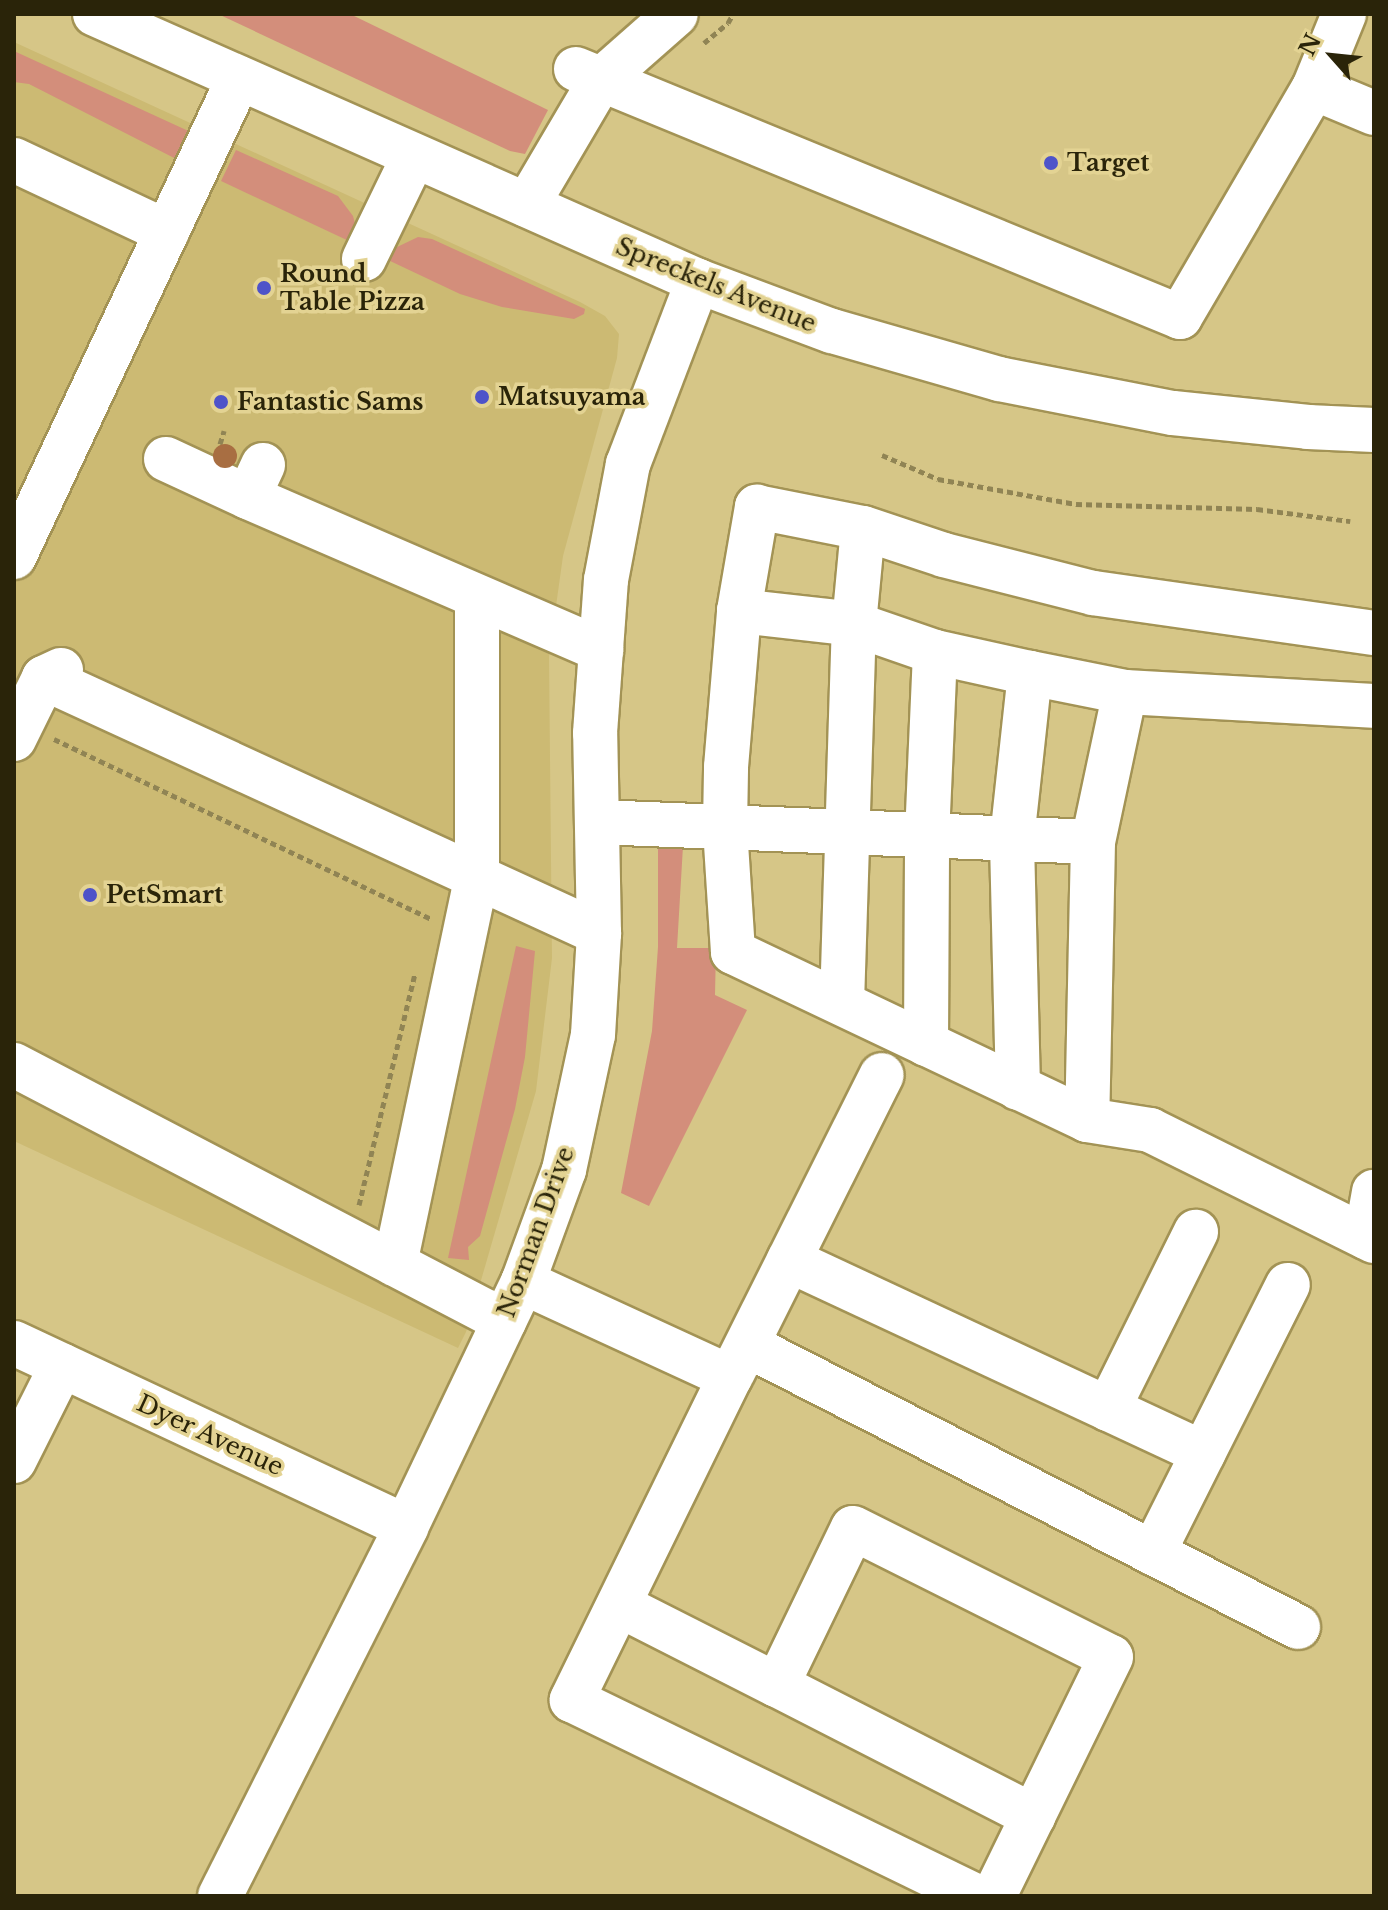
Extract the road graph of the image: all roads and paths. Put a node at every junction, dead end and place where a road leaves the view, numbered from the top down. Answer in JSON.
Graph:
{"nodes":[{"id":1,"x":95,"y":14,"type":"edge"},
{"id":2,"x":676,"y":14,"type":"edge"},
{"id":3,"x":1344,"y":14,"type":"edge"},
{"id":4,"x":588,"y":75,"type":"junction"},
{"id":5,"x":239,"y":78,"type":"junction"},
{"id":6,"x":1314,"y":88,"type":"junction"},
{"id":7,"x":1374,"y":113,"type":"edge"},
{"id":8,"x":414,"y":156,"type":"junction"},
{"id":9,"x":14,"y":160,"type":"edge"},
{"id":10,"x":527,"y":205,"type":"junction"},
{"id":11,"x":167,"y":232,"type":"junction"},
{"id":12,"x":364,"y":259,"type":"dead end"},
{"id":13,"x":698,"y":281,"type":"junction"},
{"id":14,"x":1374,"y":430,"type":"edge"},
{"id":15,"x":882,"y":455,"type":"dead end"},
{"id":16,"x":166,"y":459,"type":"dead end"},
{"id":17,"x":1350,"y":521,"type":"dead end"},
{"id":18,"x":863,"y":528,"type":"junction"},
{"id":19,"x":14,"y":557,"type":"edge"},
{"id":20,"x":477,"y":597,"type":"junction"},
{"id":21,"x":739,"y":611,"type":"junction"},
{"id":22,"x":854,"y":624,"type":"junction"},
{"id":23,"x":1374,"y":633,"type":"edge"},
{"id":24,"x":601,"y":650,"type":"junction"},
{"id":25,"x":935,"y":652,"type":"junction"},
{"id":26,"x":1030,"y":673,"type":"junction"},
{"id":27,"x":1125,"y":692,"type":"junction"},
{"id":28,"x":1374,"y":706,"type":"edge"},
{"id":29,"x":32,"y":738,"type":"edge"},
{"id":30,"x":597,"y":822,"type":"junction"},
{"id":31,"x":725,"y":827,"type":"junction"},
{"id":32,"x":846,"y":832,"type":"junction"},
{"id":33,"x":927,"y":836,"type":"junction"},
{"id":34,"x":1012,"y":839,"type":"junction"},
{"id":35,"x":1093,"y":842,"type":"junction"},
{"id":36,"x":477,"y":876,"type":"junction"},
{"id":37,"x":439,"y":923,"type":"dead end"},
{"id":38,"x":599,"y":933,"type":"junction"},
{"id":39,"x":417,"y":969,"type":"dead end"},
{"id":40,"x":842,"y":1003,"type":"junction"},
{"id":41,"x":926,"y":1044,"type":"junction"},
{"id":42,"x":14,"y":1065,"type":"edge"},
{"id":43,"x":882,"y":1075,"type":"dead end"},
{"id":44,"x":1018,"y":1088,"type":"junction"},
{"id":45,"x":1087,"y":1120,"type":"junction"},
{"id":46,"x":1374,"y":1192,"type":"edge"},
{"id":47,"x":357,"y":1212,"type":"dead end"},
{"id":48,"x":1196,"y":1232,"type":"dead end"},
{"id":49,"x":1370,"y":1239,"type":"edge"},
{"id":50,"x":789,"y":1260,"type":"junction"},
{"id":51,"x":395,"y":1264,"type":"junction"},
{"id":52,"x":523,"y":1282,"type":"junction"},
{"id":53,"x":1288,"y":1285,"type":"dead end"},
{"id":54,"x":504,"y":1321,"type":"junction"},
{"id":55,"x":14,"y":1343,"type":"edge"},
{"id":56,"x":738,"y":1361,"type":"junction"},
{"id":57,"x":62,"y":1365,"type":"junction"},
{"id":58,"x":1108,"y":1409,"type":"junction"},
{"id":59,"x":1203,"y":1453,"type":"junction"},
{"id":60,"x":14,"y":1461,"type":"edge"},
{"id":61,"x":406,"y":1527,"type":"junction"},
{"id":62,"x":1153,"y":1553,"type":"junction"},
{"id":63,"x":619,"y":1605,"type":"junction"},
{"id":64,"x":1298,"y":1627,"type":"dead end"},
{"id":65,"x":777,"y":1685,"type":"junction"},
{"id":66,"x":1033,"y":1816,"type":"junction"},
{"id":67,"x":220,"y":1896,"type":"edge"},
{"id":68,"x":976,"y":1896,"type":"edge"},
{"id":69,"x":994,"y":1896,"type":"edge"}],
"edges":[{"from":1,"to":5,"type":"street","name":"Spreckels Avenue"},
{"from":2,"to":4,"type":"street"},
{"from":3,"to":6,"type":"street"},
{"from":4,"to":6,"type":"street"},
{"from":4,"to":10,"type":"street"},
{"from":5,"to":8,"type":"street","name":"Spreckels Avenue"},
{"from":5,"to":11,"type":"street"},
{"from":6,"to":7,"type":"street"},
{"from":8,"to":10,"type":"street","name":"Spreckels Avenue"},
{"from":8,"to":12,"type":"street"},
{"from":9,"to":11,"type":"street"},
{"from":10,"to":13,"type":"street","name":"Spreckels Avenue"},
{"from":11,"to":19,"type":"street"},
{"from":13,"to":14,"type":"street","name":"Spreckels Avenue"},
{"from":13,"to":24,"type":"street","name":"Norman Drive"},
{"from":15,"to":17,"type":"path"},
{"from":16,"to":20,"type":"street"},
{"from":18,"to":21,"type":"street"},
{"from":18,"to":22,"type":"street"},
{"from":18,"to":23,"type":"street"},
{"from":20,"to":24,"type":"street"},
{"from":20,"to":36,"type":"street"},
{"from":21,"to":22,"type":"street"},
{"from":21,"to":31,"type":"street"},
{"from":22,"to":25,"type":"street"},
{"from":22,"to":32,"type":"street"},
{"from":24,"to":30,"type":"street","name":"Norman Drive"},
{"from":25,"to":26,"type":"street"},
{"from":25,"to":33,"type":"street"},
{"from":26,"to":27,"type":"street"},
{"from":26,"to":34,"type":"street"},
{"from":27,"to":28,"type":"street"},
{"from":27,"to":35,"type":"street"},
{"from":29,"to":36,"type":"street"},
{"from":29,"to":37,"type":"path"},
{"from":30,"to":31,"type":"street"},
{"from":30,"to":38,"type":"street","name":"Norman Drive"},
{"from":31,"to":32,"type":"street"},
{"from":31,"to":40,"type":"street"},
{"from":32,"to":33,"type":"street"},
{"from":32,"to":40,"type":"street"},
{"from":33,"to":34,"type":"street"},
{"from":33,"to":41,"type":"street"},
{"from":34,"to":35,"type":"street"},
{"from":34,"to":44,"type":"street"},
{"from":35,"to":45,"type":"street"},
{"from":36,"to":38,"type":"street"},
{"from":36,"to":51,"type":"street"},
{"from":38,"to":52,"type":"street","name":"Norman Drive"},
{"from":39,"to":47,"type":"path"},
{"from":40,"to":41,"type":"street"},
{"from":41,"to":44,"type":"street"},
{"from":42,"to":51,"type":"street"},
{"from":43,"to":50,"type":"street"},
{"from":44,"to":45,"type":"street"},
{"from":45,"to":49,"type":"street"},
{"from":46,"to":49,"type":"street"},
{"from":48,"to":58,"type":"street"},
{"from":50,"to":56,"type":"street"},
{"from":50,"to":58,"type":"street"},
{"from":51,"to":54,"type":"street"},
{"from":52,"to":54,"type":"street","name":"Norman Drive"},
{"from":52,"to":56,"type":"street"},
{"from":53,"to":59,"type":"street"},
{"from":54,"to":61,"type":"street","name":"Norman Drive"},
{"from":55,"to":57,"type":"street","name":"Dyer Avenue"},
{"from":56,"to":62,"type":"street"},
{"from":56,"to":63,"type":"street"},
{"from":57,"to":60,"type":"street"},
{"from":57,"to":61,"type":"street","name":"Dyer Avenue"},
{"from":58,"to":59,"type":"street"},
{"from":59,"to":62,"type":"street"},
{"from":61,"to":67,"type":"street","name":"Norman Drive"},
{"from":62,"to":64,"type":"street"},
{"from":63,"to":65,"type":"street"},
{"from":63,"to":68,"type":"street"},
{"from":65,"to":66,"type":"street"},
{"from":65,"to":66,"type":"street"},
{"from":66,"to":69,"type":"street"}]}
